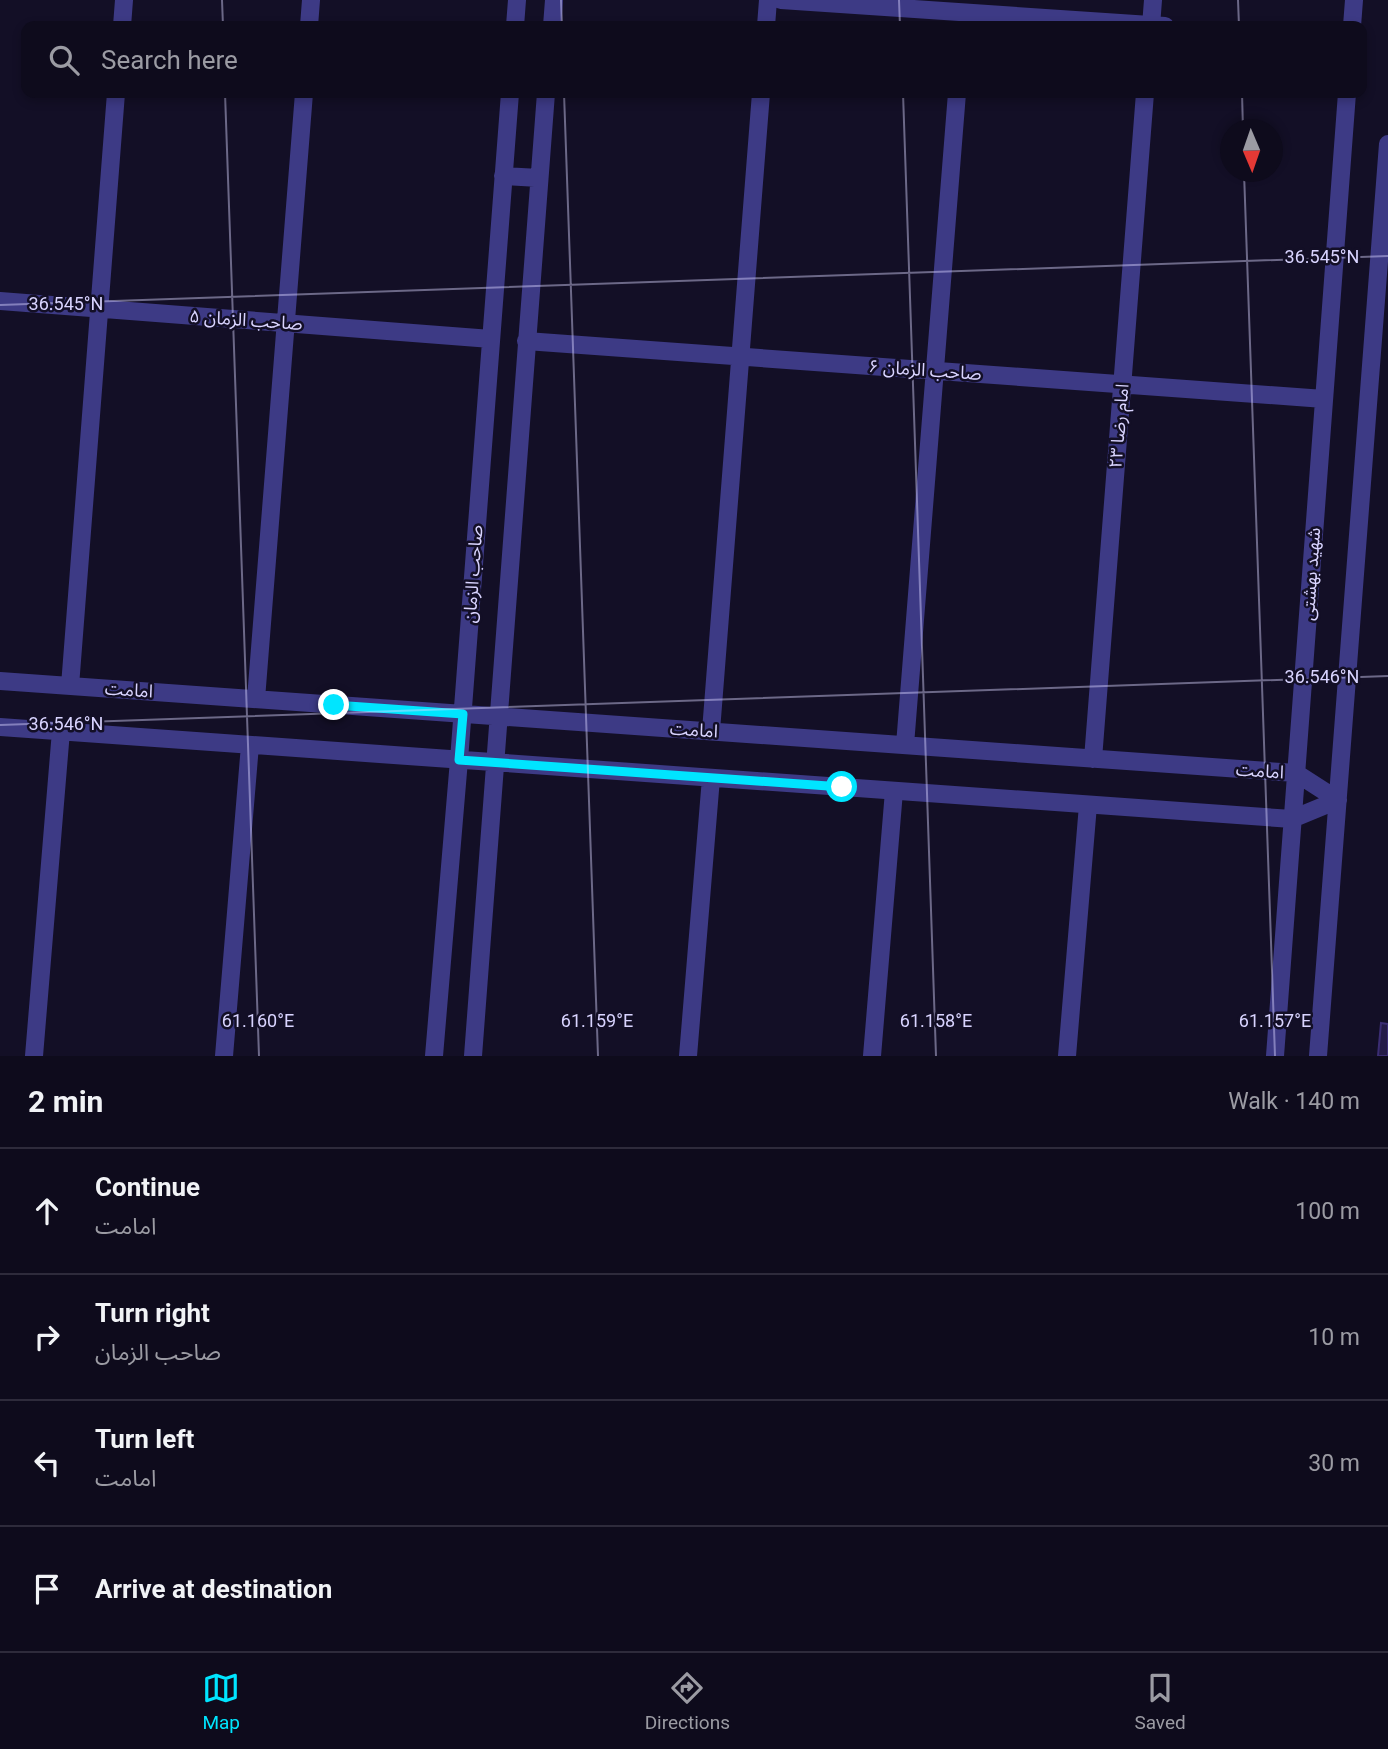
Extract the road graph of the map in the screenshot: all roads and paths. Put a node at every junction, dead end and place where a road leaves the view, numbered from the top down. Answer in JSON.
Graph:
{"nodes":[{"id":1,"x":124,"y":0,"type":"edge"},
{"id":2,"x":311,"y":0,"type":"edge"},
{"id":3,"x":517,"y":0,"type":"edge"},
{"id":4,"x":554,"y":0,"type":"edge"},
{"id":5,"x":768,"y":0,"type":"edge"},
{"id":6,"x":781,"y":0,"type":"edge"},
{"id":7,"x":1153,"y":0,"type":"edge"},
{"id":8,"x":1354,"y":0,"type":"edge"},
{"id":9,"x":963,"y":13,"type":"edge"},
{"id":10,"x":122,"y":21,"type":"edge"},
{"id":11,"x":309,"y":21,"type":"edge"},
{"id":12,"x":515,"y":21,"type":"edge"},
{"id":13,"x":552,"y":21,"type":"edge"},
{"id":14,"x":766,"y":21,"type":"edge"},
{"id":15,"x":1081,"y":21,"type":"edge"},
{"id":16,"x":1155,"y":21,"type":"edge"},
{"id":17,"x":1352,"y":21,"type":"edge"},
{"id":18,"x":116,"y":98,"type":"edge"},
{"id":19,"x":304,"y":98,"type":"edge"},
{"id":20,"x":510,"y":98,"type":"edge"},
{"id":21,"x":546,"y":98,"type":"edge"},
{"id":22,"x":761,"y":98,"type":"edge"},
{"id":23,"x":957,"y":98,"type":"edge"},
{"id":24,"x":1145,"y":98,"type":"edge"},
{"id":25,"x":1347,"y":98,"type":"edge"},
{"id":26,"x":1388,"y":144,"type":"edge"},
{"id":27,"x":503,"y":176,"type":"junction"},
{"id":28,"x":539,"y":178,"type":"junction"},
{"id":29,"x":0,"y":301,"type":"edge"},
{"id":30,"x":99,"y":309,"type":"junction"},
{"id":31,"x":286,"y":323,"type":"junction"},
{"id":32,"x":491,"y":339,"type":"junction"},
{"id":33,"x":526,"y":341,"type":"junction"},
{"id":34,"x":740,"y":357,"type":"junction"},
{"id":35,"x":935,"y":371,"type":"junction"},
{"id":36,"x":1123,"y":384,"type":"junction"},
{"id":37,"x":1324,"y":399,"type":"junction"},
{"id":38,"x":0,"y":681,"type":"edge"},
{"id":39,"x":70,"y":686,"type":"junction"},
{"id":40,"x":256,"y":699,"type":"junction"},
{"id":41,"x":463,"y":714,"type":"junction"},
{"id":42,"x":499,"y":716,"type":"junction"},
{"id":43,"x":0,"y":727,"type":"edge"},
{"id":44,"x":61,"y":731,"type":"junction"},
{"id":45,"x":710,"y":731,"type":"junction"},
{"id":46,"x":250,"y":745,"type":"junction"},
{"id":47,"x":905,"y":745,"type":"junction"},
{"id":48,"x":1093,"y":759,"type":"junction"},
{"id":49,"x":459,"y":760,"type":"junction"},
{"id":50,"x":495,"y":762,"type":"junction"},
{"id":51,"x":1296,"y":773,"type":"junction"},
{"id":52,"x":711,"y":778,"type":"junction"},
{"id":53,"x":894,"y":791,"type":"junction"},
{"id":54,"x":1338,"y":800,"type":"junction"},
{"id":55,"x":1088,"y":805,"type":"junction"},
{"id":56,"x":1292,"y":819,"type":"junction"},
{"id":57,"x":34,"y":1056,"type":"edge"},
{"id":58,"x":224,"y":1056,"type":"edge"},
{"id":59,"x":434,"y":1056,"type":"edge"},
{"id":60,"x":473,"y":1056,"type":"edge"},
{"id":61,"x":688,"y":1056,"type":"edge"},
{"id":62,"x":872,"y":1056,"type":"edge"},
{"id":63,"x":1067,"y":1056,"type":"edge"},
{"id":64,"x":1275,"y":1056,"type":"edge"},
{"id":65,"x":1318,"y":1056,"type":"edge"}],
"edges":[{"from":1,"to":10,"type":"street"},
{"from":2,"to":11,"type":"street"},
{"from":3,"to":12,"type":"street"},
{"from":4,"to":13,"type":"street"},
{"from":5,"to":14,"type":"street"},
{"from":6,"to":9,"type":"street"},
{"from":7,"to":16,"type":"street"},
{"from":8,"to":17,"type":"street"},
{"from":9,"to":15,"type":"street"},
{"from":18,"to":30,"type":"street"},
{"from":19,"to":31,"type":"street"},
{"from":20,"to":27,"type":"street","name":"صاحب الزمان"},
{"from":21,"to":28,"type":"street","name":"صاحب الزمان"},
{"from":22,"to":34,"type":"street"},
{"from":23,"to":35,"type":"street"},
{"from":24,"to":36,"type":"street","name":"امام رضا ۲۳"},
{"from":25,"to":37,"type":"street","name":"شهید بهشتی"},
{"from":26,"to":54,"type":"street"},
{"from":27,"to":28,"type":"street"},
{"from":27,"to":32,"type":"street","name":"صاحب الزمان"},
{"from":28,"to":33,"type":"street","name":"صاحب الزمان"},
{"from":29,"to":30,"type":"street","name":"صاحب الزمان ۵"},
{"from":30,"to":31,"type":"street","name":"صاحب الزمان ۵"},
{"from":30,"to":39,"type":"street"},
{"from":31,"to":32,"type":"street","name":"صاحب الزمان ۵"},
{"from":31,"to":40,"type":"street"},
{"from":32,"to":41,"type":"street","name":"صاحب الزمان"},
{"from":33,"to":34,"type":"street","name":"صاحب الزمان ۶"},
{"from":33,"to":42,"type":"street","name":"صاحب الزمان"},
{"from":34,"to":35,"type":"street","name":"صاحب الزمان ۶"},
{"from":34,"to":45,"type":"street"},
{"from":35,"to":36,"type":"street","name":"صاحب الزمان ۶"},
{"from":35,"to":47,"type":"street"},
{"from":36,"to":37,"type":"street","name":"صاحب الزمان ۶"},
{"from":36,"to":48,"type":"street","name":"امام رضا ۲۳"},
{"from":37,"to":51,"type":"street","name":"شهید بهشتی"},
{"from":38,"to":39,"type":"street","name":"امامت"},
{"from":39,"to":40,"type":"street","name":"امامت"},
{"from":40,"to":41,"type":"street","name":"امامت"},
{"from":41,"to":42,"type":"street","name":"امامت"},
{"from":41,"to":49,"type":"street","name":"صاحب الزمان"},
{"from":42,"to":45,"type":"street","name":"امامت"},
{"from":42,"to":50,"type":"street","name":"صاحب الزمان"},
{"from":43,"to":44,"type":"street"},
{"from":44,"to":46,"type":"street"},
{"from":44,"to":57,"type":"street"},
{"from":45,"to":47,"type":"street","name":"امامت"},
{"from":46,"to":49,"type":"street"},
{"from":46,"to":58,"type":"street"},
{"from":47,"to":48,"type":"street","name":"امامت"},
{"from":48,"to":51,"type":"street","name":"امامت"},
{"from":49,"to":50,"type":"street"},
{"from":49,"to":59,"type":"street","name":"صاحب الزمان"},
{"from":50,"to":52,"type":"street"},
{"from":50,"to":60,"type":"street","name":"صاحب الزمان"},
{"from":51,"to":54,"type":"street","name":"امامت"},
{"from":51,"to":56,"type":"street","name":"شهید بهشتی"},
{"from":52,"to":53,"type":"street"},
{"from":52,"to":61,"type":"street"},
{"from":53,"to":55,"type":"street"},
{"from":53,"to":62,"type":"street"},
{"from":54,"to":56,"type":"street"},
{"from":54,"to":65,"type":"street"},
{"from":55,"to":56,"type":"street"},
{"from":55,"to":63,"type":"street"},
{"from":56,"to":64,"type":"street","name":"شهید بهشتی"}]}
